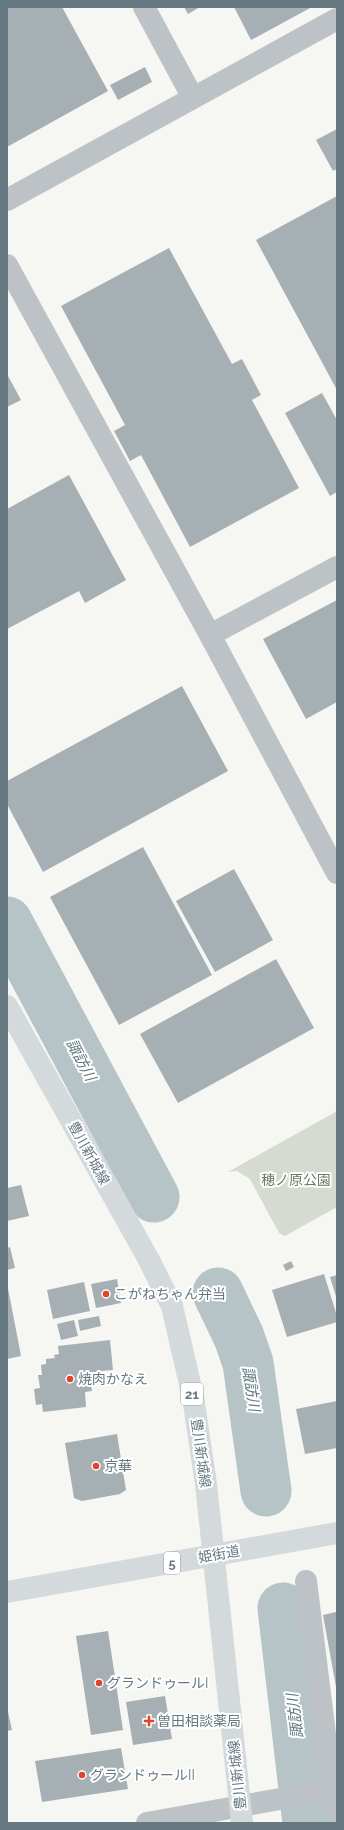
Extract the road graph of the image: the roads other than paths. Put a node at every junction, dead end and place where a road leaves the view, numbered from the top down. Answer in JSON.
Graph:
{"nodes":[{"id":1,"x":144,"y":7,"type":"edge"},
{"id":2,"x":337,"y":19,"type":"edge"},
{"id":3,"x":193,"y":98,"type":"junction"},
{"id":4,"x":7,"y":200,"type":"edge"},
{"id":5,"x":7,"y":265,"type":"edge"},
{"id":6,"x":337,"y":567,"type":"edge"},
{"id":7,"x":210,"y":635,"type":"junction"},
{"id":8,"x":337,"y":872,"type":"edge"},
{"id":9,"x":7,"y":1006,"type":"edge"},
{"id":10,"x":337,"y":1534,"type":"edge"},
{"id":11,"x":213,"y":1555,"type":"junction"},
{"id":12,"x":306,"y":1581,"type":"dead end"},
{"id":13,"x":7,"y":1592,"type":"edge"},
{"id":14,"x":331,"y":1787,"type":"edge"},
{"id":15,"x":241,"y":1814,"type":"edge"},
{"id":16,"x":147,"y":1823,"type":"edge"},
{"id":17,"x":336,"y":1823,"type":"edge"}],
"edges":[{"from":1,"to":3,"type":"street"},
{"from":2,"to":3,"type":"street"},
{"from":3,"to":4,"type":"street"},
{"from":5,"to":7,"type":"street"},
{"from":6,"to":7,"type":"street"},
{"from":7,"to":8,"type":"street"},
{"from":9,"to":11,"type":"main road","name":"豊川新城線","number":"21"},
{"from":10,"to":11,"type":"main road","name":"姫街道","number":"5"},
{"from":11,"to":13,"type":"main road","name":"姫街道","number":"5"},
{"from":11,"to":15,"type":"main road","name":"豊川新城線","number":"21"},
{"from":12,"to":14,"type":"street"},
{"from":14,"to":15,"type":"street"},
{"from":14,"to":17,"type":"street"},
{"from":15,"to":16,"type":"street"}]}
